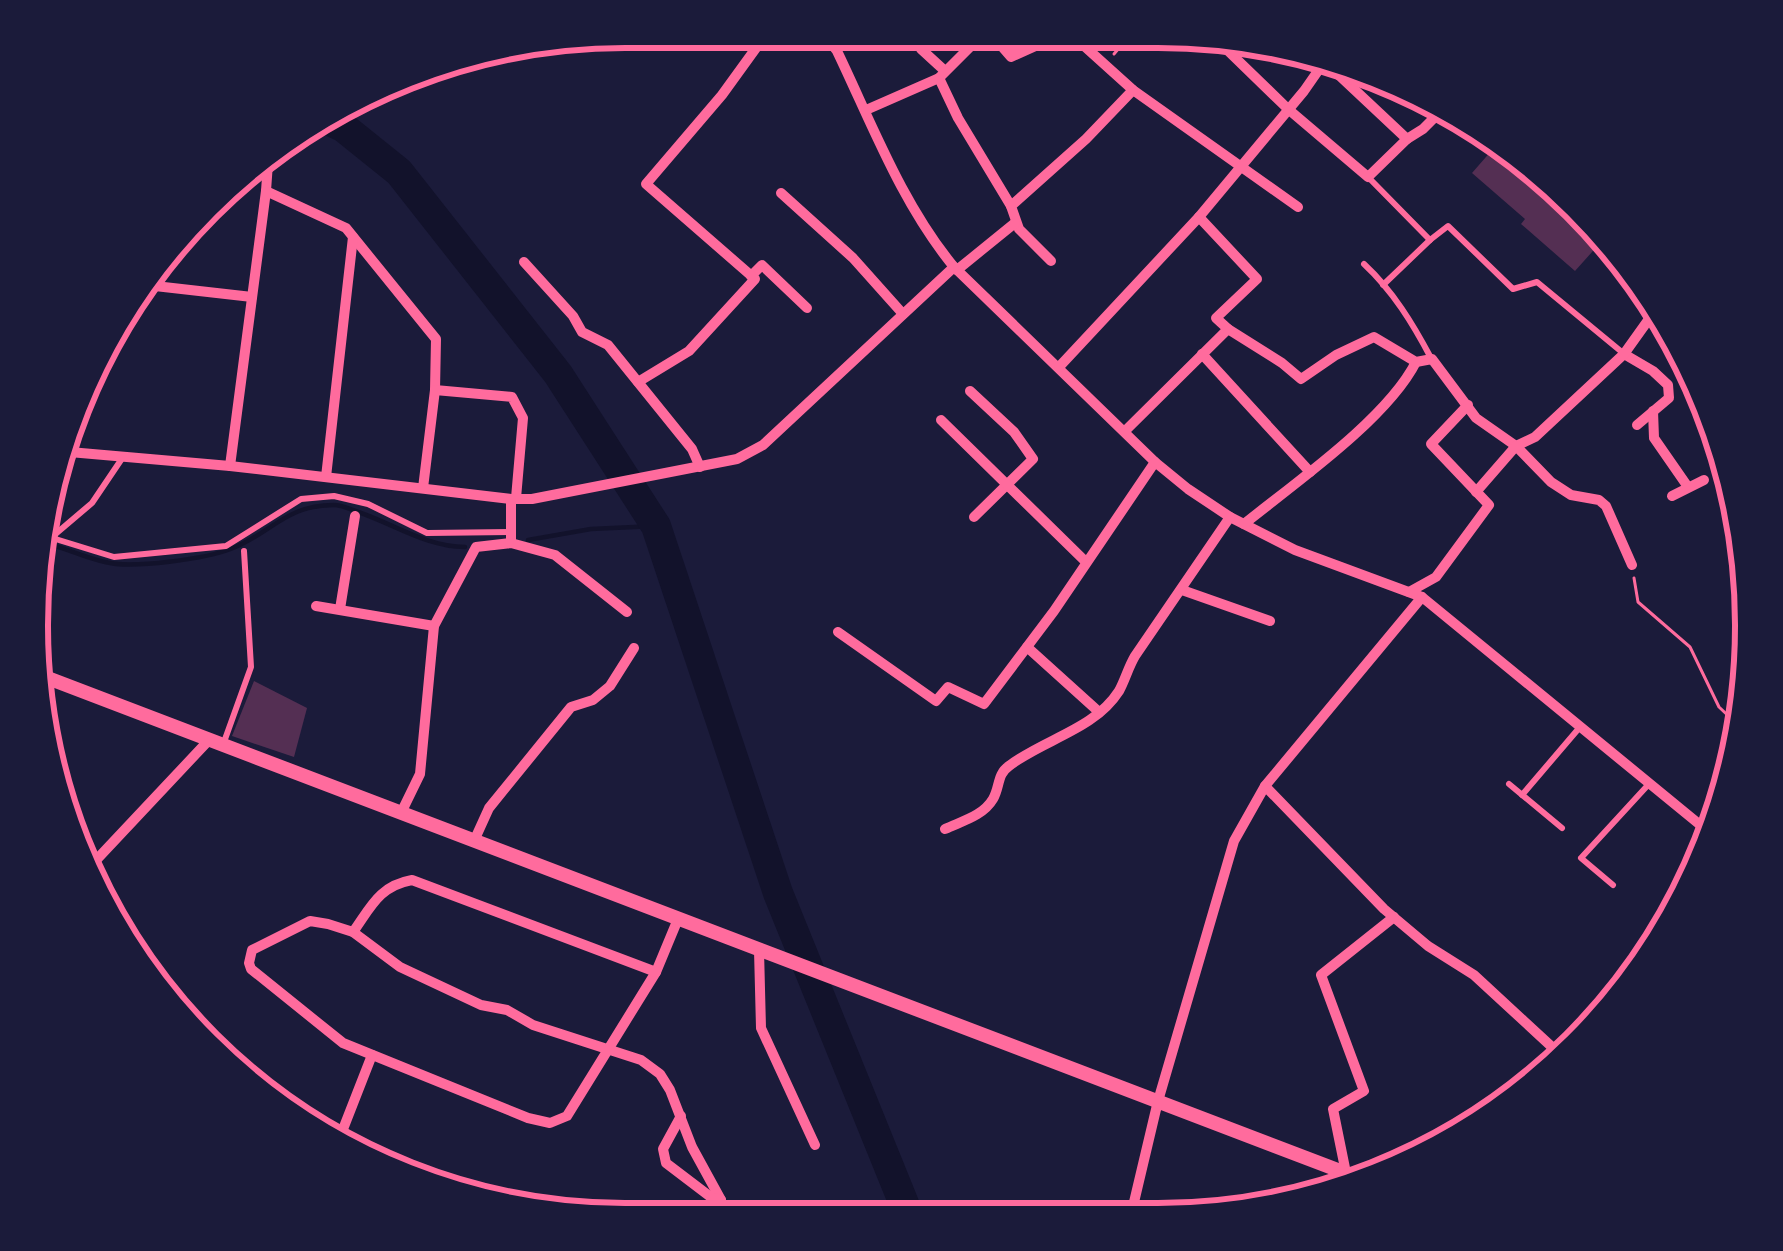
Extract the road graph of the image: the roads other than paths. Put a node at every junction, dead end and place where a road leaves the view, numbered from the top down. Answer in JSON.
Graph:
{"nodes":[{"id":1,"x":756,"y":48,"type":"edge"},
{"id":2,"x":835,"y":48,"type":"edge"},
{"id":3,"x":920,"y":48,"type":"edge"},
{"id":4,"x":972,"y":48,"type":"edge"},
{"id":5,"x":1002,"y":48,"type":"edge"},
{"id":6,"x":1031,"y":48,"type":"edge"},
{"id":7,"x":1086,"y":48,"type":"edge"},
{"id":8,"x":1230,"y":53,"type":"edge"},
{"id":9,"x":1317,"y":71,"type":"edge"},
{"id":10,"x":942,"y":75,"type":"junction"},
{"id":11,"x":1347,"y":80,"type":"edge"},
{"id":12,"x":1133,"y":90,"type":"junction"},
{"id":13,"x":1288,"y":109,"type":"junction"},
{"id":14,"x":866,"y":110,"type":"junction"},
{"id":15,"x":1433,"y":119,"type":"edge"},
{"id":16,"x":1406,"y":139,"type":"junction"},
{"id":17,"x":1238,"y":166,"type":"junction"},
{"id":18,"x":267,"y":173,"type":"edge"},
{"id":19,"x":1368,"y":177,"type":"junction"},
{"id":20,"x":266,"y":191,"type":"junction"},
{"id":21,"x":781,"y":193,"type":"dead end"},
{"id":22,"x":1010,"y":206,"type":"junction"},
{"id":23,"x":1298,"y":207,"type":"dead end"},
{"id":24,"x":1199,"y":217,"type":"junction"},
{"id":25,"x":1015,"y":223,"type":"junction"},
{"id":26,"x":353,"y":237,"type":"junction"},
{"id":27,"x":1430,"y":240,"type":"junction"},
{"id":28,"x":1051,"y":261,"type":"dead end"},
{"id":29,"x":524,"y":262,"type":"dead end"},
{"id":30,"x":1364,"y":264,"type":"dead end"},
{"id":31,"x":956,"y":268,"type":"junction"},
{"id":32,"x":751,"y":276,"type":"junction"},
{"id":33,"x":1383,"y":285,"type":"junction"},
{"id":34,"x":158,"y":286,"type":"edge"},
{"id":35,"x":252,"y":297,"type":"junction"},
{"id":36,"x":807,"y":308,"type":"dead end"},
{"id":37,"x":903,"y":314,"type":"junction"},
{"id":38,"x":1648,"y":321,"type":"edge"},
{"id":39,"x":1228,"y":329,"type":"junction"},
{"id":40,"x":1202,"y":354,"type":"junction"},
{"id":41,"x":1624,"y":354,"type":"junction"},
{"id":42,"x":1432,"y":359,"type":"junction"},
{"id":43,"x":1416,"y":362,"type":"junction"},
{"id":44,"x":1059,"y":367,"type":"junction"},
{"id":45,"x":638,"y":382,"type":"junction"},
{"id":46,"x":435,"y":390,"type":"junction"},
{"id":47,"x":970,"y":391,"type":"dead end"},
{"id":48,"x":1468,"y":405,"type":"junction"},
{"id":49,"x":1653,"y":411,"type":"junction"},
{"id":50,"x":941,"y":420,"type":"dead end"},
{"id":51,"x":1637,"y":425,"type":"dead end"},
{"id":52,"x":1125,"y":431,"type":"junction"},
{"id":53,"x":1516,"y":446,"type":"junction"},
{"id":54,"x":75,"y":453,"type":"edge"},
{"id":55,"x":122,"y":458,"type":"junction"},
{"id":56,"x":1155,"y":462,"type":"junction"},
{"id":57,"x":230,"y":466,"type":"junction"},
{"id":58,"x":700,"y":466,"type":"junction"},
{"id":59,"x":1310,"y":472,"type":"junction"},
{"id":60,"x":326,"y":477,"type":"junction"},
{"id":61,"x":1704,"y":480,"type":"dead end"},
{"id":62,"x":1007,"y":485,"type":"junction"},
{"id":63,"x":423,"y":488,"type":"junction"},
{"id":64,"x":1688,"y":488,"type":"junction"},
{"id":65,"x":1476,"y":492,"type":"junction"},
{"id":66,"x":1672,"y":496,"type":"dead end"},
{"id":67,"x":513,"y":498,"type":"junction"},
{"id":68,"x":355,"y":516,"type":"dead end"},
{"id":69,"x":974,"y":517,"type":"dead end"},
{"id":70,"x":1230,"y":517,"type":"junction"},
{"id":71,"x":1244,"y":524,"type":"junction"},
{"id":72,"x":56,"y":533,"type":"edge"},
{"id":73,"x":55,"y":537,"type":"edge"},
{"id":74,"x":511,"y":538,"type":"junction"},
{"id":75,"x":244,"y":550,"type":"dead end"},
{"id":76,"x":1086,"y":562,"type":"junction"},
{"id":77,"x":1631,"y":565,"type":"road end"},
{"id":78,"x":1182,"y":590,"type":"junction"},
{"id":79,"x":1415,"y":595,"type":"junction"},
{"id":80,"x":316,"y":606,"type":"dead end"},
{"id":81,"x":340,"y":610,"type":"junction"},
{"id":82,"x":627,"y":612,"type":"dead end"},
{"id":83,"x":1270,"y":621,"type":"dead end"},
{"id":84,"x":434,"y":626,"type":"junction"},
{"id":85,"x":838,"y":632,"type":"dead end"},
{"id":86,"x":1027,"y":647,"type":"junction"},
{"id":87,"x":634,"y":648,"type":"dead end"},
{"id":88,"x":51,"y":679,"type":"edge"},
{"id":89,"x":1099,"y":712,"type":"junction"},
{"id":90,"x":1580,"y":727,"type":"junction"},
{"id":91,"x":216,"y":743,"type":"junction"},
{"id":92,"x":1649,"y":783,"type":"junction"},
{"id":93,"x":1509,"y":784,"type":"dead end"},
{"id":94,"x":1265,"y":786,"type":"junction"},
{"id":95,"x":1522,"y":795,"type":"junction"},
{"id":96,"x":401,"y":813,"type":"junction"},
{"id":97,"x":1699,"y":824,"type":"edge"},
{"id":98,"x":1562,"y":828,"type":"dead end"},
{"id":99,"x":945,"y":829,"type":"dead end"},
{"id":100,"x":473,"y":841,"type":"junction"},
{"id":101,"x":98,"y":859,"type":"edge"},
{"id":102,"x":1613,"y":885,"type":"dead end"},
{"id":103,"x":1394,"y":916,"type":"junction"},
{"id":104,"x":678,"y":919,"type":"junction"},
{"id":105,"x":353,"y":932,"type":"junction"},
{"id":106,"x":763,"y":951,"type":"junction"},
{"id":107,"x":656,"y":972,"type":"junction"},
{"id":108,"x":1552,"y":1047,"type":"edge"},
{"id":109,"x":610,"y":1050,"type":"junction"},
{"id":110,"x":372,"y":1055,"type":"junction"},
{"id":111,"x":1158,"y":1101,"type":"junction"},
{"id":112,"x":680,"y":1116,"type":"junction"},
{"id":113,"x":340,"y":1128,"type":"edge"},
{"id":114,"x":814,"y":1145,"type":"dead end"},
{"id":115,"x":1351,"y":1169,"type":"edge"},
{"id":116,"x":1341,"y":1173,"type":"edge"},
{"id":117,"x":1134,"y":1203,"type":"edge"}],
"edges":[{"from":1,"to":32,"type":"street"},
{"from":2,"to":14,"type":"street"},
{"from":3,"to":10,"type":"street"},
{"from":4,"to":10,"type":"street"},
{"from":5,"to":6,"type":"street"},
{"from":7,"to":12,"type":"street"},
{"from":8,"to":13,"type":"street"},
{"from":9,"to":13,"type":"street"},
{"from":10,"to":14,"type":"street"},
{"from":10,"to":22,"type":"street"},
{"from":11,"to":16,"type":"street"},
{"from":12,"to":17,"type":"street"},
{"from":12,"to":22,"type":"street"},
{"from":13,"to":17,"type":"street"},
{"from":13,"to":19,"type":"street"},
{"from":14,"to":31,"type":"street"},
{"from":15,"to":16,"type":"street"},
{"from":16,"to":19,"type":"street"},
{"from":17,"to":23,"type":"street"},
{"from":17,"to":24,"type":"street"},
{"from":18,"to":20,"type":"street"},
{"from":19,"to":27,"type":"lane"},
{"from":20,"to":26,"type":"street"},
{"from":20,"to":35,"type":"street"},
{"from":21,"to":37,"type":"street"},
{"from":22,"to":25,"type":"street"},
{"from":24,"to":39,"type":"street"},
{"from":24,"to":44,"type":"street"},
{"from":25,"to":28,"type":"street"},
{"from":25,"to":31,"type":"street"},
{"from":26,"to":46,"type":"street"},
{"from":26,"to":60,"type":"street"},
{"from":27,"to":33,"type":"lane"},
{"from":27,"to":41,"type":"lane"},
{"from":29,"to":45,"type":"street"},
{"from":30,"to":33,"type":"lane"},
{"from":31,"to":37,"type":"street"},
{"from":31,"to":44,"type":"street"},
{"from":32,"to":36,"type":"street"},
{"from":32,"to":45,"type":"street"},
{"from":33,"to":42,"type":"lane"},
{"from":34,"to":35,"type":"street"},
{"from":35,"to":57,"type":"street"},
{"from":37,"to":58,"type":"street"},
{"from":38,"to":41,"type":"street"},
{"from":39,"to":40,"type":"street"},
{"from":39,"to":43,"type":"street"},
{"from":40,"to":52,"type":"street"},
{"from":40,"to":59,"type":"street"},
{"from":41,"to":49,"type":"street"},
{"from":41,"to":53,"type":"street"},
{"from":42,"to":43,"type":"street"},
{"from":42,"to":48,"type":"street"},
{"from":43,"to":59,"type":"street"},
{"from":44,"to":52,"type":"street"},
{"from":45,"to":58,"type":"street"},
{"from":46,"to":63,"type":"street"},
{"from":46,"to":67,"type":"street"},
{"from":47,"to":62,"type":"street"},
{"from":48,"to":53,"type":"street"},
{"from":48,"to":65,"type":"street"},
{"from":49,"to":51,"type":"street"},
{"from":49,"to":64,"type":"street"},
{"from":50,"to":62,"type":"street"},
{"from":52,"to":56,"type":"street"},
{"from":53,"to":65,"type":"street"},
{"from":53,"to":77,"type":"street"},
{"from":54,"to":55,"type":"street"},
{"from":55,"to":57,"type":"street"},
{"from":55,"to":72,"type":"lane"},
{"from":56,"to":70,"type":"street"},
{"from":56,"to":76,"type":"street"},
{"from":57,"to":60,"type":"street"},
{"from":58,"to":67,"type":"street"},
{"from":59,"to":71,"type":"street"},
{"from":60,"to":63,"type":"street"},
{"from":61,"to":64,"type":"street"},
{"from":62,"to":69,"type":"street"},
{"from":62,"to":76,"type":"street"},
{"from":63,"to":67,"type":"street"},
{"from":64,"to":66,"type":"street"},
{"from":65,"to":79,"type":"street"},
{"from":67,"to":74,"type":"street"},
{"from":68,"to":81,"type":"street"},
{"from":70,"to":71,"type":"street"},
{"from":70,"to":78,"type":"street"},
{"from":71,"to":79,"type":"street"},
{"from":73,"to":74,"type":"lane"},
{"from":74,"to":82,"type":"street"},
{"from":74,"to":84,"type":"street"},
{"from":75,"to":91,"type":"lane"},
{"from":76,"to":86,"type":"street"},
{"from":78,"to":83,"type":"street"},
{"from":78,"to":89,"type":"street"},
{"from":79,"to":90,"type":"street"},
{"from":79,"to":94,"type":"street"},
{"from":80,"to":81,"type":"street"},
{"from":81,"to":84,"type":"street"},
{"from":84,"to":96,"type":"street"},
{"from":85,"to":86,"type":"street"},
{"from":86,"to":89,"type":"street"},
{"from":87,"to":100,"type":"street"},
{"from":88,"to":91,"type":"street"},
{"from":89,"to":99,"type":"street"},
{"from":90,"to":92,"type":"street"},
{"from":90,"to":95,"type":"lane"},
{"from":91,"to":96,"type":"street"},
{"from":91,"to":101,"type":"street"},
{"from":92,"to":97,"type":"street"},
{"from":92,"to":102,"type":"lane"},
{"from":93,"to":95,"type":"lane"},
{"from":94,"to":103,"type":"street"},
{"from":94,"to":111,"type":"street"},
{"from":95,"to":98,"type":"lane"},
{"from":96,"to":100,"type":"street"},
{"from":100,"to":104,"type":"street"},
{"from":103,"to":108,"type":"street"},
{"from":103,"to":115,"type":"street"},
{"from":104,"to":106,"type":"street"},
{"from":104,"to":107,"type":"street"},
{"from":105,"to":107,"type":"street"},
{"from":105,"to":109,"type":"street"},
{"from":105,"to":110,"type":"street"},
{"from":106,"to":111,"type":"street"},
{"from":106,"to":114,"type":"street"},
{"from":107,"to":109,"type":"street"},
{"from":109,"to":110,"type":"street"},
{"from":109,"to":112,"type":"street"},
{"from":110,"to":113,"type":"street"},
{"from":111,"to":116,"type":"street"},
{"from":111,"to":117,"type":"street"},
{"from":112,"to":112,"type":"street"}]}
